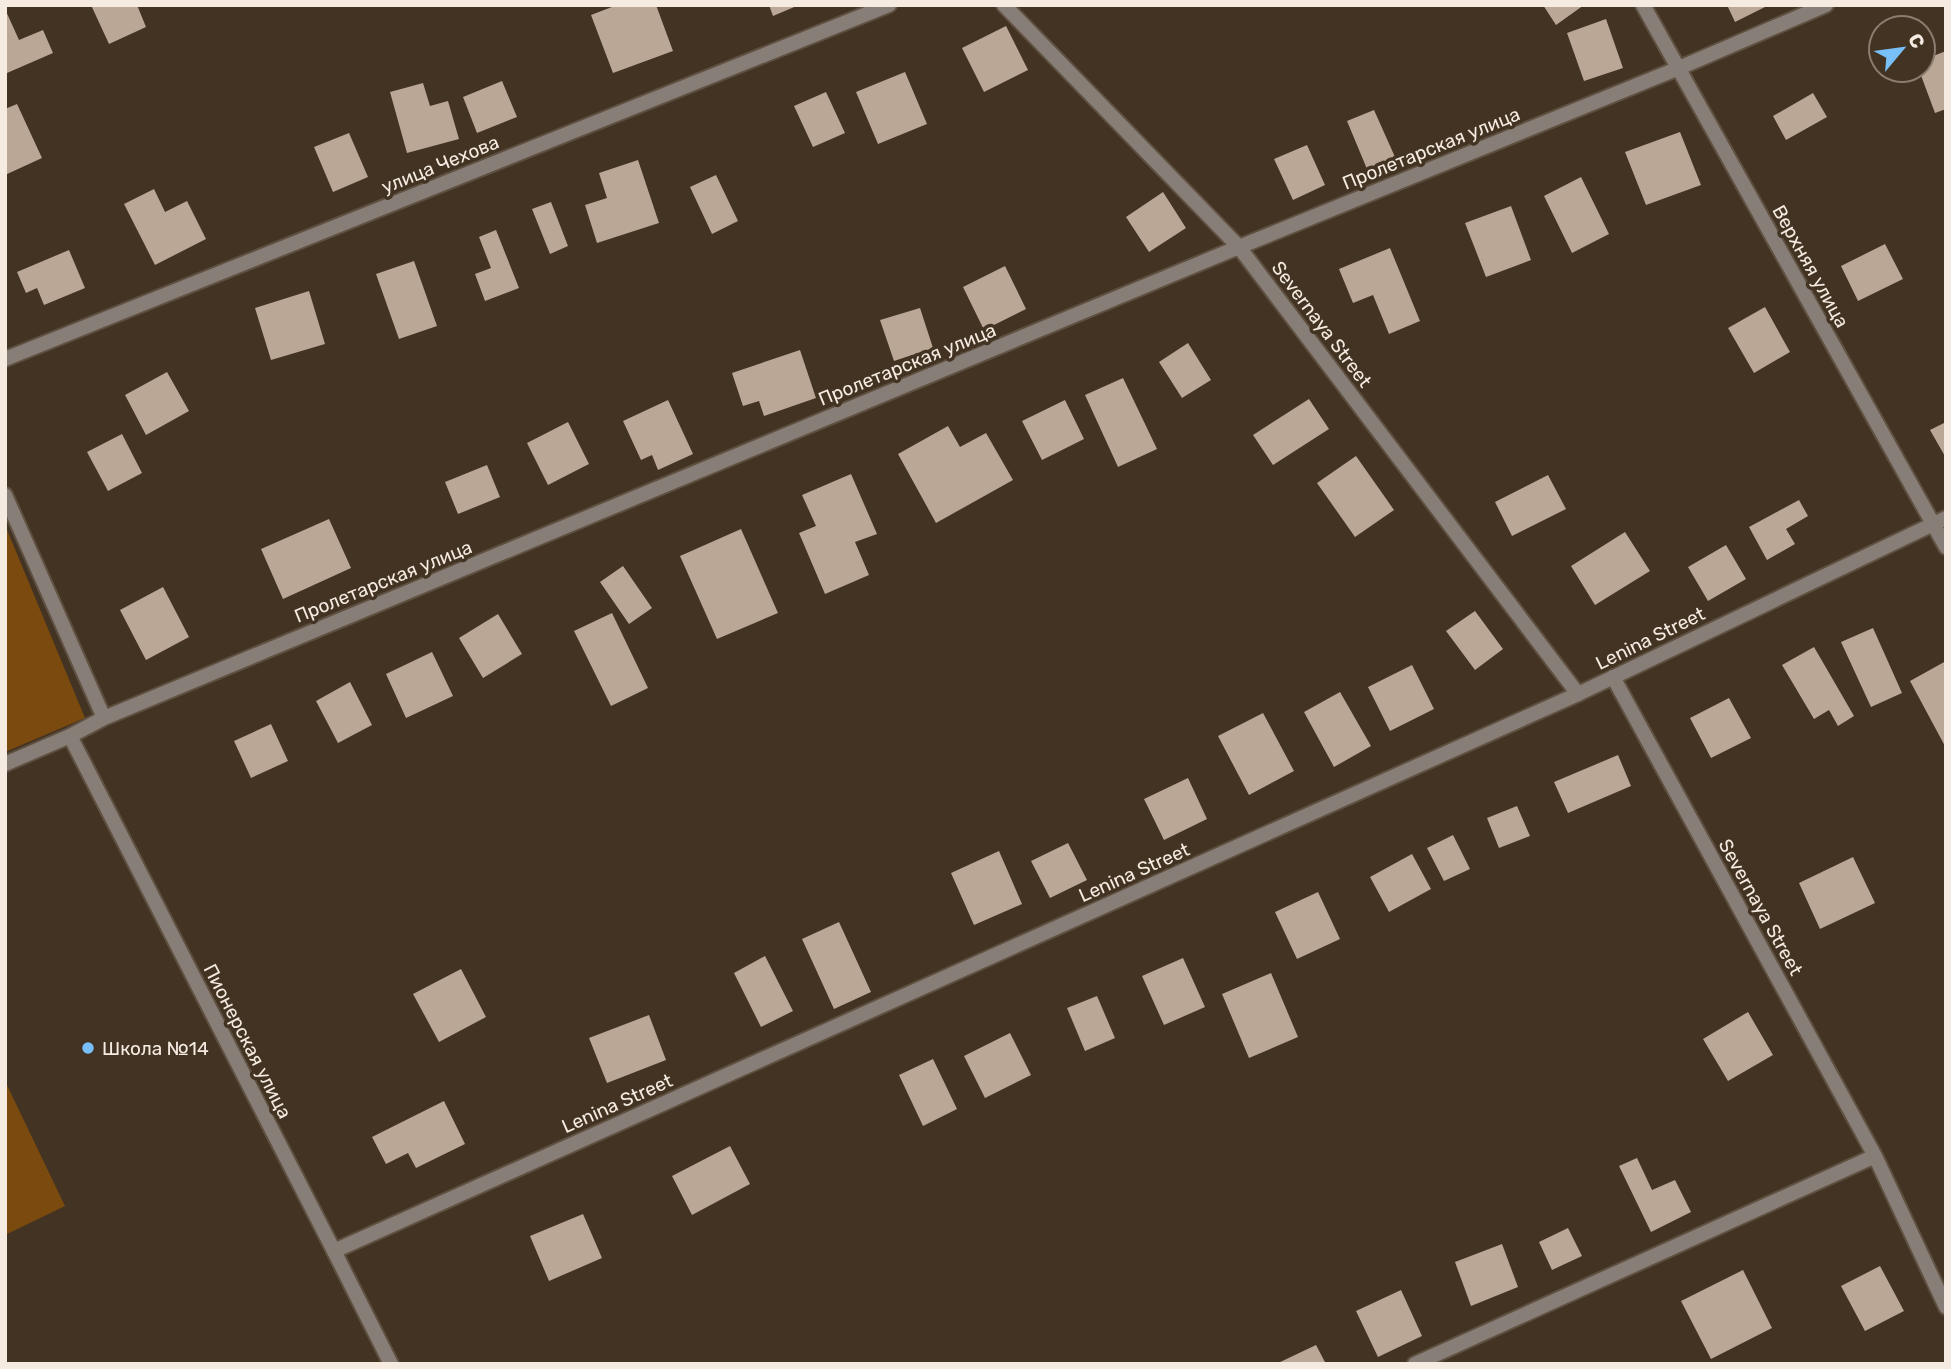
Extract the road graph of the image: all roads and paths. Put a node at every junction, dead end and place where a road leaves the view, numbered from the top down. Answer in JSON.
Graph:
{"nodes":[{"id":1,"x":889,"y":5,"type":"edge"},
{"id":2,"x":1004,"y":5,"type":"edge"},
{"id":3,"x":1643,"y":5,"type":"edge"},
{"id":4,"x":1826,"y":5,"type":"edge"},
{"id":5,"x":1679,"y":68,"type":"junction"},
{"id":6,"x":1239,"y":247,"type":"junction"},
{"id":7,"x":5,"y":359,"type":"edge"},
{"id":8,"x":5,"y":495,"type":"edge"},
{"id":9,"x":1939,"y":521,"type":"edge"},
{"id":10,"x":1946,"y":547,"type":"edge"},
{"id":11,"x":1613,"y":677,"type":"junction"},
{"id":12,"x":1578,"y":694,"type":"junction"},
{"id":13,"x":104,"y":718,"type":"junction"},
{"id":14,"x":70,"y":736,"type":"junction"},
{"id":15,"x":5,"y":764,"type":"edge"},
{"id":16,"x":1875,"y":1156,"type":"junction"},
{"id":17,"x":334,"y":1251,"type":"junction"},
{"id":18,"x":1946,"y":1307,"type":"edge"},
{"id":19,"x":391,"y":1364,"type":"edge"},
{"id":20,"x":1415,"y":1364,"type":"edge"}],
"edges":[{"from":1,"to":7,"type":"street","name":"улица Чехова"},
{"from":2,"to":6,"type":"street","name":"Severnaya Street"},
{"from":3,"to":5,"type":"street","name":"Верхняя улица"},
{"from":4,"to":5,"type":"street","name":"Пролетарская улица"},
{"from":5,"to":6,"type":"street","name":"Пролетарская улица"},
{"from":5,"to":9,"type":"street","name":"Верхняя улица"},
{"from":6,"to":12,"type":"street","name":"Severnaya Street"},
{"from":6,"to":13,"type":"street","name":"Пролетарская улица"},
{"from":8,"to":13,"type":"street"},
{"from":9,"to":10,"type":"street","name":"Верхняя улица"},
{"from":9,"to":11,"type":"street","name":"Lenina Street"},
{"from":11,"to":12,"type":"street","name":"Lenina Street"},
{"from":11,"to":16,"type":"street","name":"Severnaya Street"},
{"from":12,"to":17,"type":"street","name":"Lenina Street"},
{"from":13,"to":14,"type":"street","name":"Пролетарская улица"},
{"from":14,"to":15,"type":"street","name":"Пролетарская улица"},
{"from":14,"to":17,"type":"street","name":"Пионерская улица"},
{"from":16,"to":18,"type":"street","name":"Severnaya Street"},
{"from":16,"to":20,"type":"street"},
{"from":17,"to":19,"type":"street","name":"Пионерская улица"}]}
